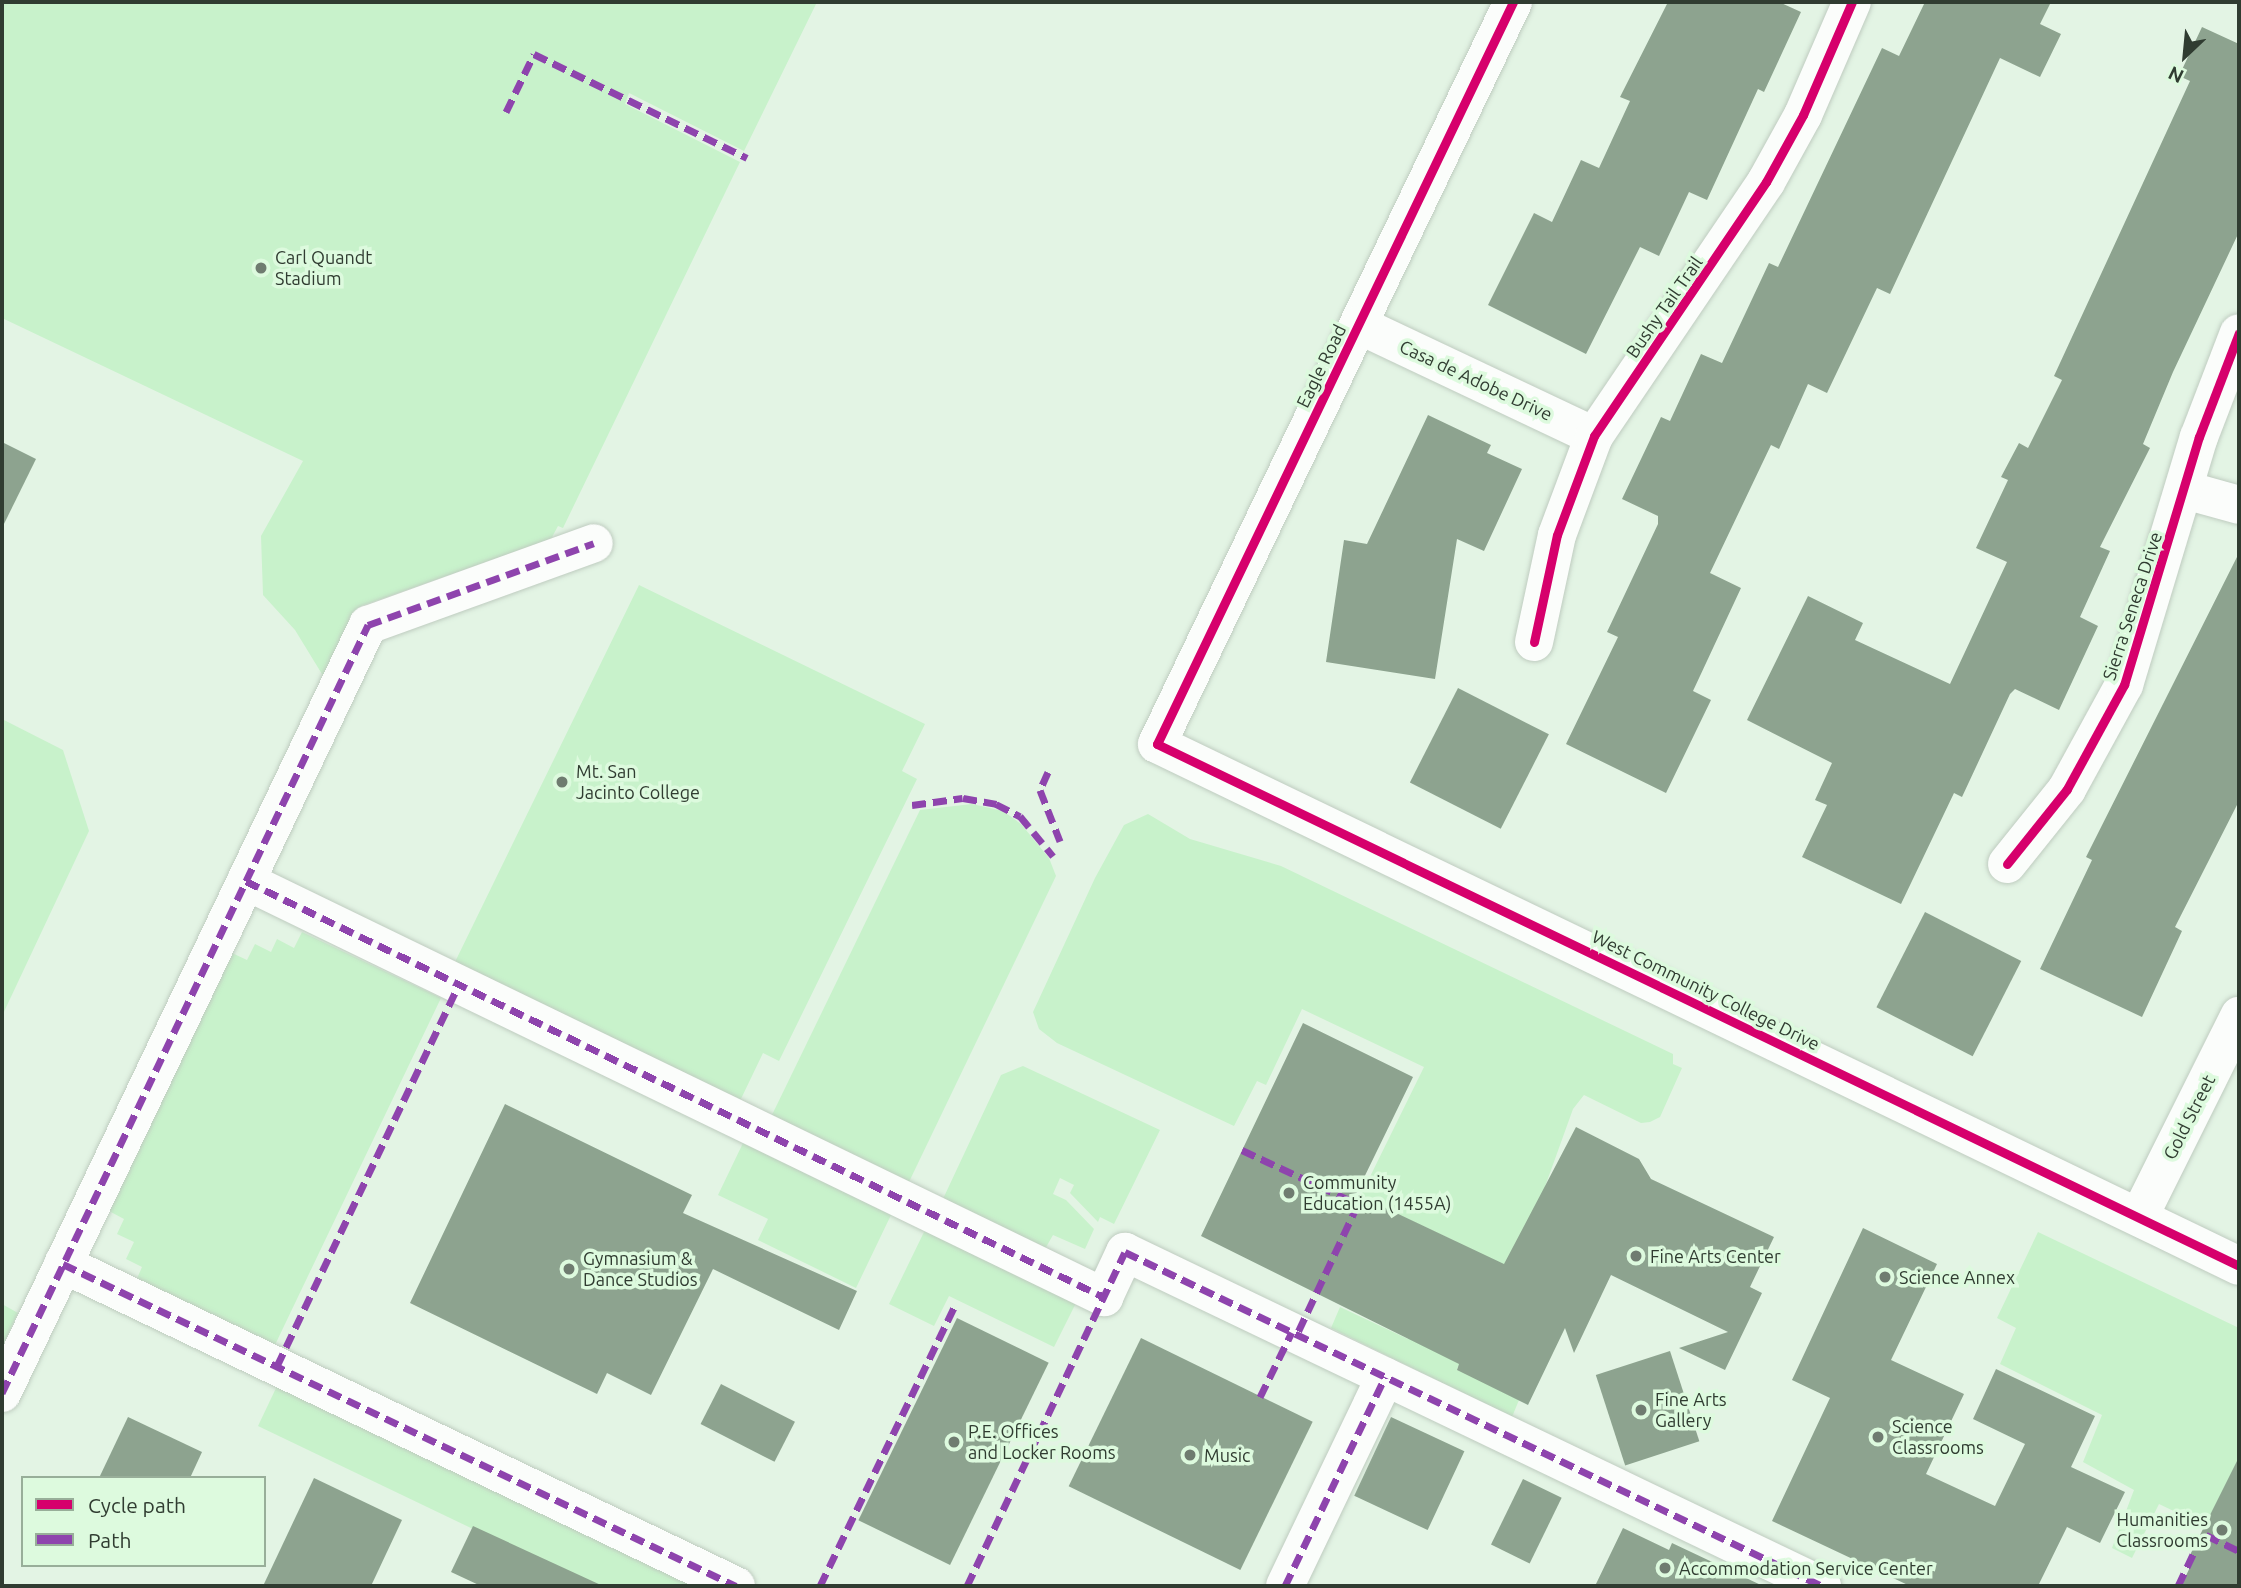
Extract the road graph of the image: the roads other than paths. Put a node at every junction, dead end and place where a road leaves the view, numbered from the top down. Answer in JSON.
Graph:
{"nodes":[{"id":1,"x":1513,"y":2,"type":"edge"},
{"id":2,"x":1852,"y":2,"type":"edge"},
{"id":3,"x":1359,"y":325,"type":"junction"},
{"id":4,"x":2239,"y":333,"type":"edge"},
{"id":5,"x":1594,"y":436,"type":"junction"},
{"id":6,"x":2185,"y":490,"type":"junction"},
{"id":7,"x":2239,"y":505,"type":"edge"},
{"id":8,"x":594,"y":543,"type":"dead end"},
{"id":9,"x":1534,"y":642,"type":"dead end"},
{"id":10,"x":1157,"y":744,"type":"joint"},
{"id":11,"x":2007,"y":864,"type":"dead end"},
{"id":12,"x":246,"y":881,"type":"junction"},
{"id":13,"x":2239,"y":1017,"type":"edge"},
{"id":14,"x":2139,"y":1217,"type":"junction"},
{"id":15,"x":63,"y":1264,"type":"junction"},
{"id":16,"x":2239,"y":1266,"type":"edge"},
{"id":17,"x":1385,"y":1377,"type":"junction"},
{"id":18,"x":2,"y":1393,"type":"edge"},
{"id":19,"x":736,"y":1586,"type":"edge"},
{"id":20,"x":1285,"y":1586,"type":"edge"},
{"id":21,"x":1822,"y":1586,"type":"edge"}],
"edges":[{"from":1,"to":3,"type":"street","name":"Eagle Road"},
{"from":2,"to":5,"type":"street","name":"Bushy Tail Trail"},
{"from":3,"to":5,"type":"street","name":"Casa de Adobe Drive"},
{"from":3,"to":10,"type":"street","name":"Eagle Road"},
{"from":4,"to":6,"type":"street","name":"Sierra Seneca Drive"},
{"from":5,"to":9,"type":"street","name":"Bushy Tail Trail"},
{"from":6,"to":7,"type":"street"},
{"from":6,"to":11,"type":"street","name":"Sierra Seneca Drive"},
{"from":8,"to":12,"type":"street"},
{"from":10,"to":14,"type":"street","name":"West Community College Drive"},
{"from":12,"to":15,"type":"street"},
{"from":12,"to":17,"type":"street"},
{"from":13,"to":14,"type":"street","name":"Gold Street"},
{"from":14,"to":16,"type":"street","name":"West Community College Drive"},
{"from":15,"to":18,"type":"street"},
{"from":15,"to":19,"type":"street"},
{"from":17,"to":20,"type":"street"},
{"from":17,"to":21,"type":"street"}]}
